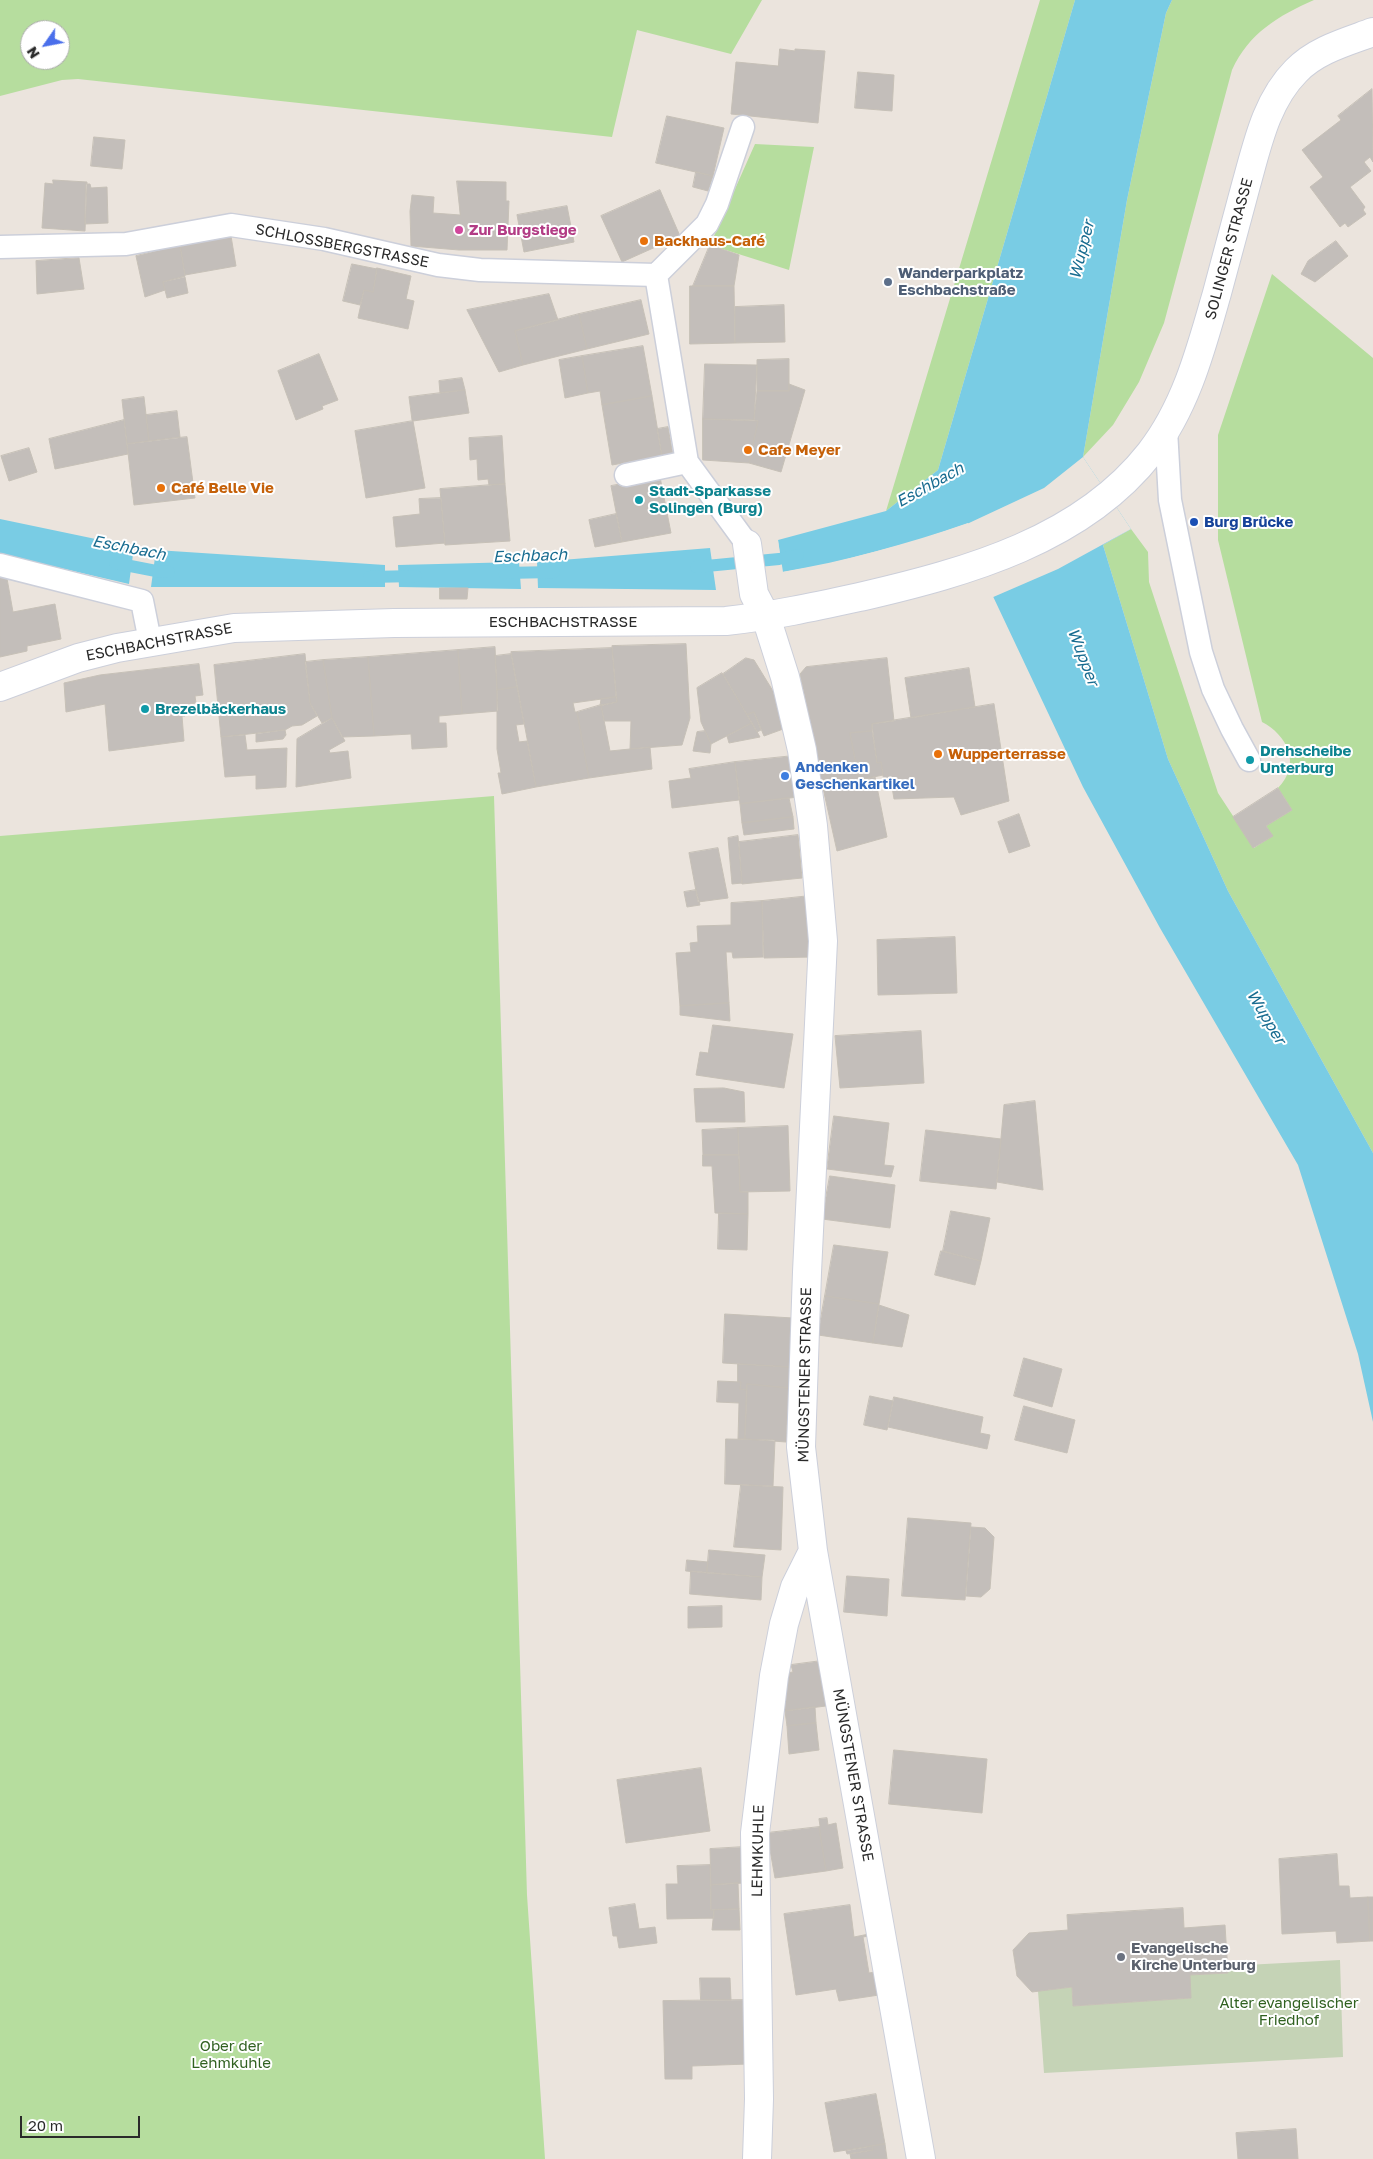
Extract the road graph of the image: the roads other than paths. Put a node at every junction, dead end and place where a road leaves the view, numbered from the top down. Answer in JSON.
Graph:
{"nodes":[{"id":1,"x":1373,"y":32,"type":"edge"},
{"id":2,"x":743,"y":127,"type":"dead end"},
{"id":3,"x":0,"y":247,"type":"edge"},
{"id":4,"x":656,"y":275,"type":"junction"},
{"id":5,"x":1166,"y":430,"type":"junction"},
{"id":6,"x":687,"y":462,"type":"junction"},
{"id":7,"x":626,"y":475,"type":"dead end"},
{"id":8,"x":1110,"y":496,"type":"joint"},
{"id":9,"x":747,"y":544,"type":"joint"},
{"id":10,"x":0,"y":565,"type":"edge"},
{"id":11,"x":760,"y":605,"type":"junction"},
{"id":12,"x":150,"y":641,"type":"junction"},
{"id":13,"x":0,"y":687,"type":"edge"},
{"id":14,"x":1249,"y":760,"type":"dead end"},
{"id":15,"x":813,"y":1552,"type":"junction"},
{"id":16,"x":757,"y":2159,"type":"edge"},
{"id":17,"x":921,"y":2159,"type":"edge"}],
"edges":[{"from":1,"to":5,"type":"street","name":"SOLINGER STRASSE"},
{"from":2,"to":4,"type":"lane"},
{"from":3,"to":4,"type":"lane","name":"SCHLOSSBERGSTRASSE"},
{"from":4,"to":6,"type":"lane"},
{"from":5,"to":8,"type":"street","name":"SOLINGER STRASSE"},
{"from":5,"to":14,"type":"lane"},
{"from":6,"to":7,"type":"lane"},
{"from":6,"to":9,"type":"lane"},
{"from":8,"to":11,"type":"street","name":"ESCHBACHSTRASSE"},
{"from":9,"to":11,"type":"street"},
{"from":10,"to":12,"type":"lane"},
{"from":11,"to":12,"type":"street","name":"ESCHBACHSTRASSE"},
{"from":11,"to":15,"type":"street","name":"MÜNGSTENER STRASSE"},
{"from":12,"to":13,"type":"street","name":"ESCHBACHSTRASSE"},
{"from":15,"to":16,"type":"street","name":"LEHMKUHLE"},
{"from":15,"to":17,"type":"street","name":"MÜNGSTENER STRASSE"}]}
